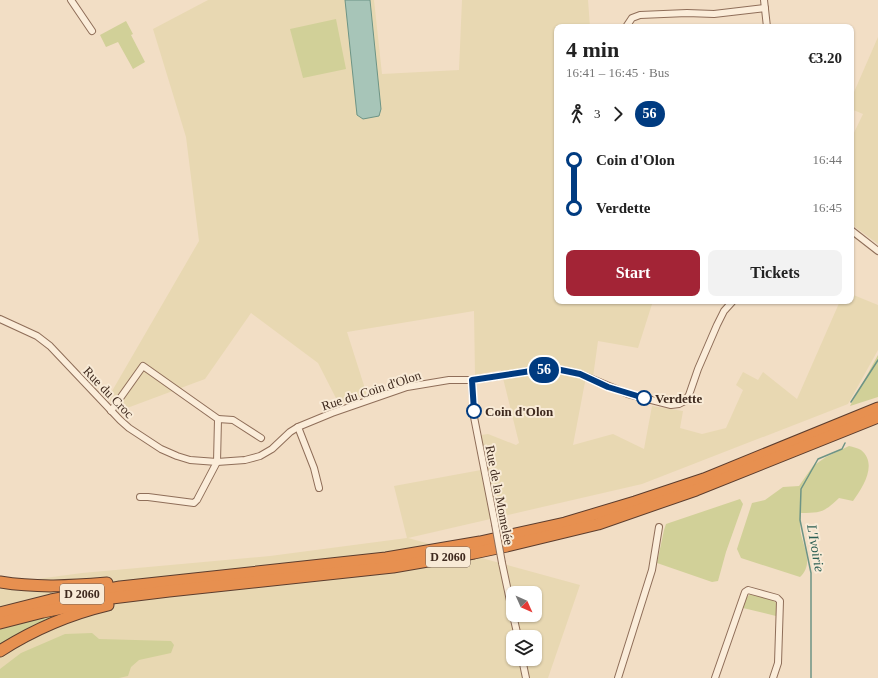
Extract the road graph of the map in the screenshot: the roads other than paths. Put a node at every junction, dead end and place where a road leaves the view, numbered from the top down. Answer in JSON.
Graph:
{"nodes":[{"id":1,"x":71,"y":0,"type":"edge"},
{"id":2,"x":764,"y":0,"type":"edge"},
{"id":3,"x":765,"y":8,"type":"junction"},
{"id":4,"x":628,"y":24,"type":"edge"},
{"id":5,"x":767,"y":24,"type":"edge"},
{"id":6,"x":92,"y":31,"type":"dead end"},
{"id":7,"x":854,"y":232,"type":"edge"},
{"id":8,"x":878,"y":251,"type":"edge"},
{"id":9,"x":730,"y":304,"type":"edge"},
{"id":10,"x":0,"y":319,"type":"edge"},
{"id":11,"x":472,"y":380,"type":"junction"},
{"id":12,"x":878,"y":408,"type":"edge"},
{"id":13,"x":111,"y":411,"type":"junction"},
{"id":14,"x":878,"y":417,"type":"edge"},
{"id":15,"x":218,"y":419,"type":"junction"},
{"id":16,"x":298,"y":427,"type":"junction"},
{"id":17,"x":261,"y":438,"type":"dead end"},
{"id":18,"x":217,"y":462,"type":"junction"},
{"id":19,"x":319,"y":488,"type":"dead end"},
{"id":20,"x":140,"y":497,"type":"dead end"},
{"id":21,"x":659,"y":527,"type":"dead end"},
{"id":22,"x":166,"y":581,"type":"junction"},
{"id":23,"x":0,"y":582,"type":"edge"},
{"id":24,"x":209,"y":586,"type":"junction"},
{"id":25,"x":507,"y":586,"type":"edge"},
{"id":26,"x":0,"y":613,"type":"edge"},
{"id":27,"x":0,"y":623,"type":"edge"},
{"id":28,"x":0,"y":651,"type":"edge"},
{"id":29,"x":523,"y":666,"type":"edge"},
{"id":30,"x":526,"y":678,"type":"edge"},
{"id":31,"x":618,"y":678,"type":"edge"},
{"id":32,"x":715,"y":678,"type":"edge"},
{"id":33,"x":772,"y":678,"type":"edge"}],
"edges":[{"from":1,"to":6,"type":"street"},
{"from":2,"to":3,"type":"street"},
{"from":3,"to":4,"type":"street"},
{"from":3,"to":5,"type":"street"},
{"from":7,"to":8,"type":"street"},
{"from":9,"to":11,"type":"street","name":"Rue du Coin d'Olon"},
{"from":10,"to":13,"type":"street","name":"Rue du Croc"},
{"from":11,"to":16,"type":"street","name":"Rue du Coin d'Olon"},
{"from":11,"to":25,"type":"street","name":"Rue de la Momelée","bridge":true},
{"from":12,"to":22,"type":"highway","number":"D 2060"},
{"from":13,"to":15,"type":"street"},
{"from":13,"to":18,"type":"street","name":"Rue du Croc"},
{"from":14,"to":24,"type":"highway","number":"D 2060"},
{"from":15,"to":17,"type":"street"},
{"from":15,"to":18,"type":"street"},
{"from":16,"to":18,"type":"street","name":"Rue du Croc"},
{"from":16,"to":19,"type":"street"},
{"from":18,"to":20,"type":"street"},
{"from":21,"to":31,"type":"street"},
{"from":22,"to":23,"type":"highway"},
{"from":22,"to":26,"type":"highway","number":"D 2060"},
{"from":24,"to":27,"type":"highway","number":"D 2060"},
{"from":24,"to":28,"type":"highway"},
{"from":29,"to":30,"type":"street"},
{"from":32,"to":33,"type":"street"}]}
